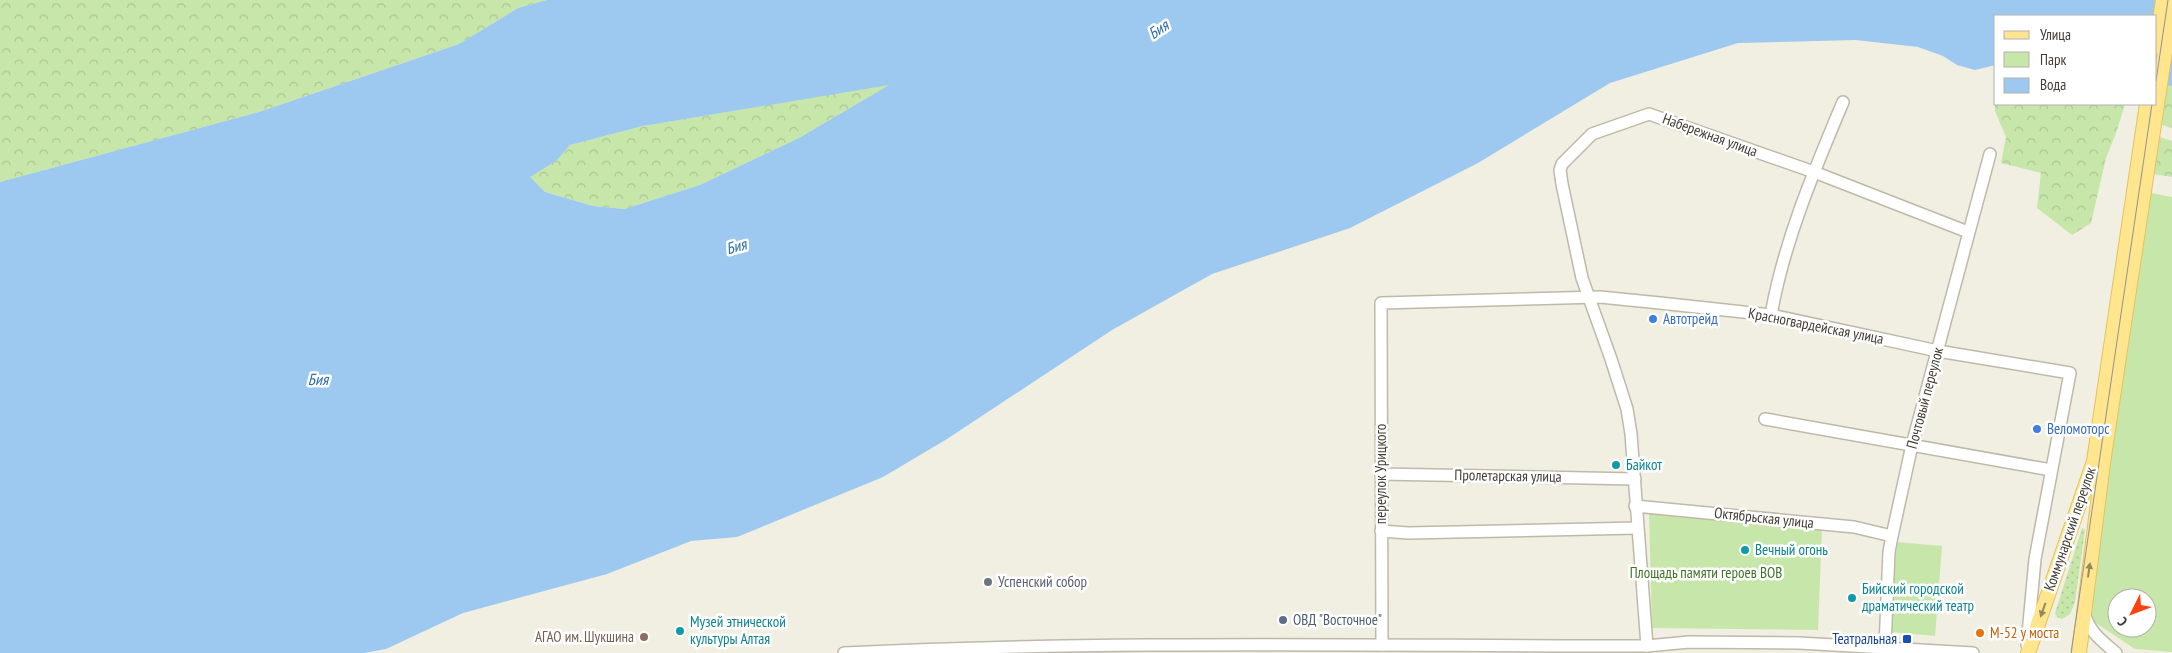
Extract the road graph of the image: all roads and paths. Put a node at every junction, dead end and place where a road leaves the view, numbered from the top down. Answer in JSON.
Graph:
{"nodes":[{"id":1,"x":2163,"y":0,"type":"edge"},
{"id":2,"x":2172,"y":5,"type":"edge"},
{"id":3,"x":2157,"y":40,"type":"edge"},
{"id":4,"x":2157,"y":92,"type":"edge"},
{"id":5,"x":1843,"y":102,"type":"dead end"},
{"id":6,"x":2147,"y":105,"type":"edge"},
{"id":7,"x":2155,"y":105,"type":"edge"},
{"id":8,"x":1990,"y":154,"type":"dead end"},
{"id":9,"x":1814,"y":172,"type":"junction"},
{"id":10,"x":2134,"y":225,"type":"junction"},
{"id":11,"x":1968,"y":232,"type":"junction"},
{"id":12,"x":1590,"y":297,"type":"junction"},
{"id":13,"x":1381,"y":303,"type":"joint"},
{"id":14,"x":1771,"y":315,"type":"junction"},
{"id":15,"x":1938,"y":352,"type":"junction"},
{"id":16,"x":2106,"y":413,"type":"junction"},
{"id":17,"x":1765,"y":419,"type":"dead end"},
{"id":18,"x":1912,"y":445,"type":"junction"},
{"id":19,"x":2051,"y":470,"type":"junction"},
{"id":20,"x":1381,"y":474,"type":"junction"},
{"id":21,"x":1635,"y":479,"type":"junction"},
{"id":22,"x":1635,"y":506,"type":"junction"},
{"id":23,"x":1637,"y":528,"type":"junction"},
{"id":24,"x":1381,"y":531,"type":"junction"},
{"id":25,"x":1892,"y":536,"type":"junction"},
{"id":26,"x":2083,"y":609,"type":"junction"},
{"id":27,"x":1382,"y":645,"type":"junction"},
{"id":28,"x":1647,"y":646,"type":"junction"},
{"id":29,"x":1689,"y":647,"type":"edge"},
{"id":30,"x":1884,"y":647,"type":"junction"},
{"id":31,"x":1258,"y":649,"type":"edge"},
{"id":32,"x":1484,"y":649,"type":"edge"},
{"id":33,"x":957,"y":650,"type":"edge"},
{"id":34,"x":844,"y":653,"type":"edge"},
{"id":35,"x":1972,"y":653,"type":"edge"},
{"id":36,"x":2027,"y":653,"type":"edge"},
{"id":37,"x":2079,"y":653,"type":"edge"},
{"id":38,"x":2116,"y":653,"type":"edge"}],
"edges":[{"from":1,"to":3,"type":"main road"},
{"from":2,"to":4,"type":"main road"},
{"from":5,"to":9,"type":"street"},
{"from":6,"to":10,"type":"main road"},
{"from":7,"to":10,"type":"main road"},
{"from":8,"to":11,"type":"street","name":"Почтовый переулок"},
{"from":9,"to":11,"type":"street","name":"Набережная улица"},
{"from":9,"to":12,"type":"street","name":"Набережная улица"},
{"from":9,"to":14,"type":"street"},
{"from":10,"to":16,"type":"main road","name":"Коммунарский переулок"},
{"from":11,"to":15,"type":"street","name":"Почтовый переулок"},
{"from":12,"to":13,"type":"street","name":"Красногвардейская улица"},
{"from":12,"to":14,"type":"street","name":"Красногвардейская улица"},
{"from":12,"to":21,"type":"street"},
{"from":13,"to":20,"type":"street","name":"переулок Урицкого"},
{"from":14,"to":15,"type":"street","name":"Красногвардейская улица"},
{"from":15,"to":18,"type":"street","name":"Почтовый переулок"},
{"from":15,"to":19,"type":"street","name":"Красногвардейская улица"},
{"from":26,"to":16,"type":"main road","name":"Коммунарский переулок","one_way":true},
{"from":16,"to":36,"type":"main road","name":"Коммунарский переулок","one_way":true},
{"from":17,"to":18,"type":"street"},
{"from":18,"to":19,"type":"street"},
{"from":18,"to":25,"type":"street","name":"Почтовый переулок"},
{"from":19,"to":36,"type":"street"},
{"from":20,"to":21,"type":"street","name":"Пролетарская улица"},
{"from":20,"to":24,"type":"street","name":"переулок Урицкого"},
{"from":21,"to":22,"type":"street"},
{"from":22,"to":23,"type":"street"},
{"from":22,"to":25,"type":"street","name":"Октябрьская улица"},
{"from":23,"to":24,"type":"street"},
{"from":23,"to":28,"type":"street"},
{"from":24,"to":27,"type":"street","name":"переулок Урицкого"},
{"from":25,"to":30,"type":"street","name":"Почтовый переулок"},
{"from":26,"to":37,"type":"main road","name":"Коммунарский переулок"},
{"from":26,"to":38,"type":"street"},
{"from":27,"to":31,"type":"street"},
{"from":27,"to":32,"type":"street"},
{"from":28,"to":29,"type":"street"},
{"from":28,"to":32,"type":"street"},
{"from":29,"to":30,"type":"street"},
{"from":30,"to":35,"type":"street"},
{"from":31,"to":33,"type":"street"},
{"from":33,"to":34,"type":"street"}]}
